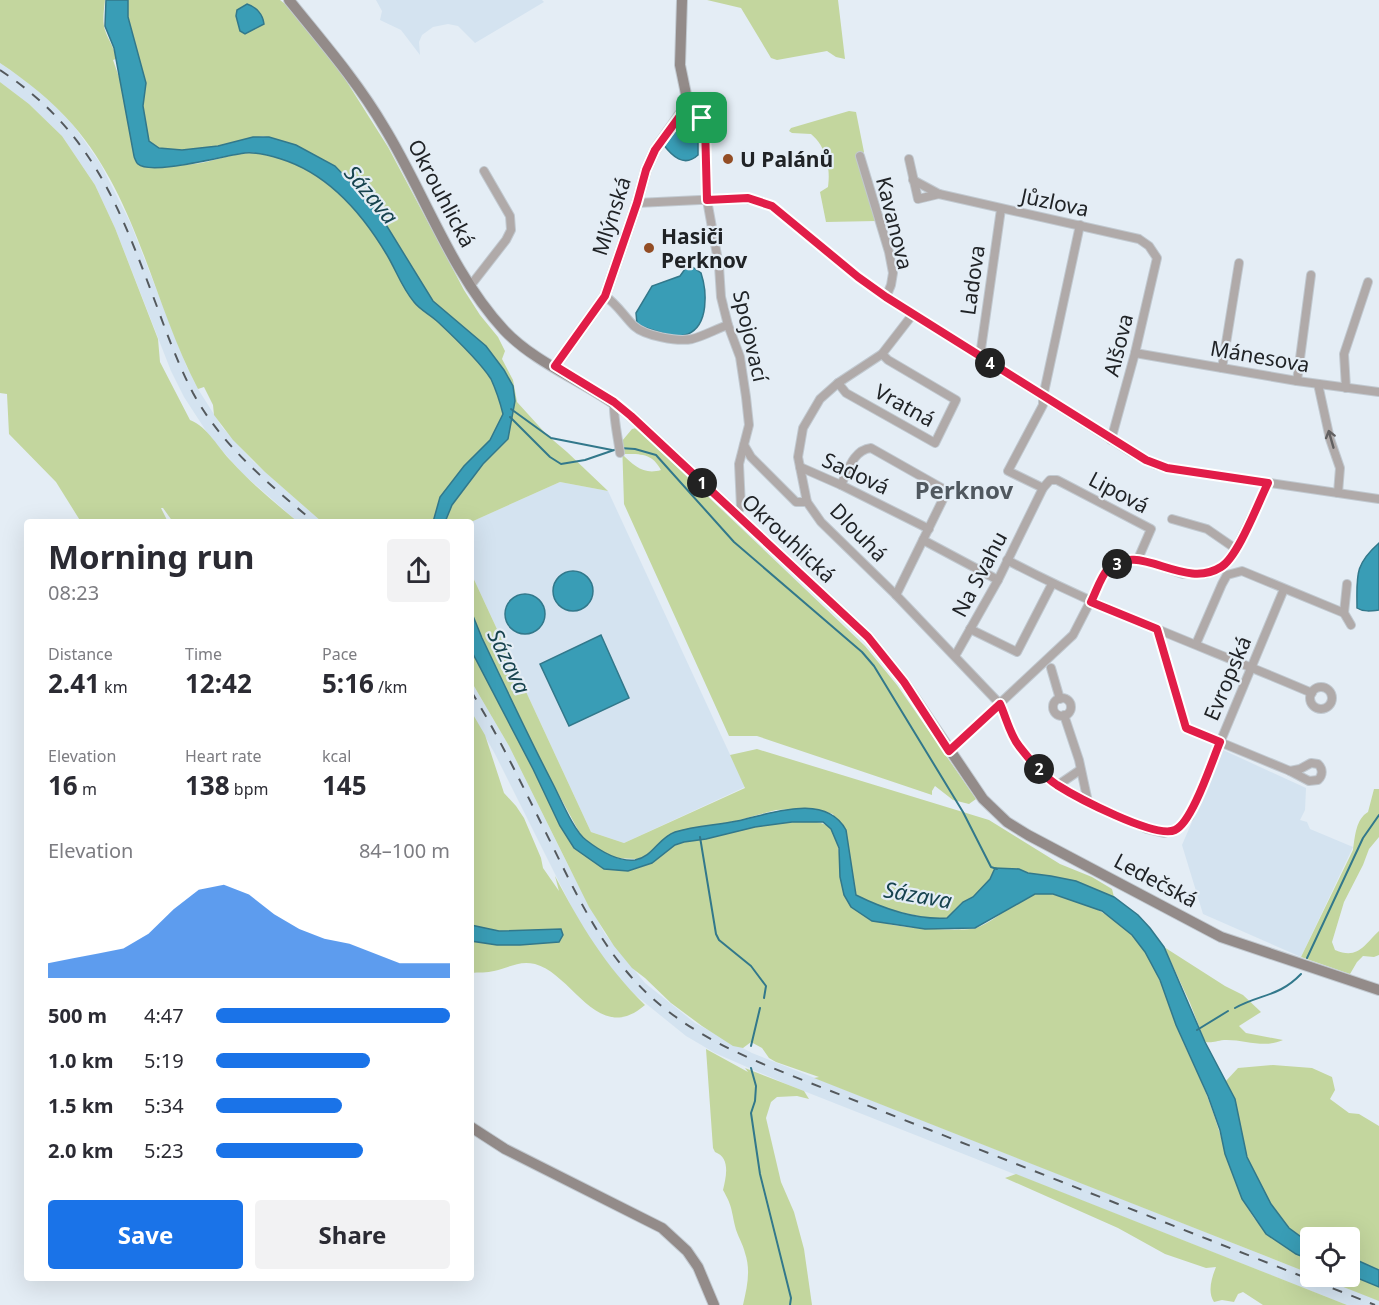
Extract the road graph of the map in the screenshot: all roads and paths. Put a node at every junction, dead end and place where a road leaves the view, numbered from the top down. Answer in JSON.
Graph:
{"nodes":[{"id":1,"x":289,"y":0,"type":"edge"},
{"id":2,"x":682,"y":0,"type":"edge"},
{"id":3,"x":687,"y":100,"type":"junction"},
{"id":4,"x":860,"y":156,"type":"dead end"},
{"id":5,"x":909,"y":159,"type":"dead end"},
{"id":6,"x":484,"y":171,"type":"dead end"},
{"id":7,"x":913,"y":180,"type":"junction"},
{"id":8,"x":939,"y":194,"type":"junction"},
{"id":9,"x":707,"y":200,"type":"junction"},
{"id":10,"x":637,"y":203,"type":"junction"},
{"id":11,"x":1001,"y":209,"type":"junction"},
{"id":12,"x":1080,"y":225,"type":"junction"},
{"id":13,"x":1157,"y":258,"type":"joint"},
{"id":14,"x":1239,"y":263,"type":"dead end"},
{"id":15,"x":1311,"y":275,"type":"dead end"},
{"id":16,"x":1368,"y":282,"type":"dead end"},
{"id":17,"x":471,"y":285,"type":"junction"},
{"id":18,"x":605,"y":296,"type":"junction"},
{"id":19,"x":886,"y":297,"type":"junction"},
{"id":20,"x":913,"y":314,"type":"junction"},
{"id":21,"x":728,"y":325,"type":"junction"},
{"id":22,"x":1135,"y":353,"type":"junction"},
{"id":23,"x":882,"y":354,"type":"junction"},
{"id":24,"x":980,"y":356,"type":"junction"},
{"id":25,"x":555,"y":366,"type":"junction"},
{"id":26,"x":1222,"y":368,"type":"junction"},
{"id":27,"x":1297,"y":381,"type":"junction"},
{"id":28,"x":838,"y":383,"type":"junction"},
{"id":29,"x":1318,"y":384,"type":"junction"},
{"id":30,"x":1346,"y":388,"type":"junction"},
{"id":31,"x":1379,"y":392,"type":"edge"},
{"id":32,"x":1043,"y":396,"type":"junction"},
{"id":33,"x":614,"y":402,"type":"junction"},
{"id":34,"x":1112,"y":440,"type":"junction"},
{"id":35,"x":744,"y":445,"type":"junction"},
{"id":36,"x":620,"y":453,"type":"dead end"},
{"id":37,"x":800,"y":467,"type":"junction"},
{"id":38,"x":1268,"y":483,"type":"junction"},
{"id":39,"x":841,"y":485,"type":"junction"},
{"id":40,"x":1043,"y":488,"type":"junction"},
{"id":41,"x":1338,"y":494,"type":"junction"},
{"id":42,"x":1379,"y":499,"type":"edge"},
{"id":43,"x":807,"y":502,"type":"junction"},
{"id":44,"x":735,"y":514,"type":"junction"},
{"id":45,"x":1172,"y":519,"type":"dead end"},
{"id":46,"x":929,"y":529,"type":"junction"},
{"id":47,"x":923,"y":540,"type":"junction"},
{"id":48,"x":1236,"y":549,"type":"junction"},
{"id":49,"x":1138,"y":559,"type":"junction"},
{"id":50,"x":1007,"y":560,"type":"junction"},
{"id":51,"x":998,"y":580,"type":"junction"},
{"id":52,"x":1052,"y":584,"type":"junction"},
{"id":53,"x":1347,"y":584,"type":"dead end"},
{"id":54,"x":1284,"y":589,"type":"junction"},
{"id":55,"x":896,"y":595,"type":"junction"},
{"id":56,"x":1091,"y":602,"type":"junction"},
{"id":57,"x":1344,"y":613,"type":"junction"},
{"id":58,"x":1351,"y":625,"type":"dead end"},
{"id":59,"x":970,"y":629,"type":"junction"},
{"id":60,"x":1157,"y":629,"type":"junction"},
{"id":61,"x":1196,"y":644,"type":"junction"},
{"id":62,"x":955,"y":656,"type":"junction"},
{"id":63,"x":1251,"y":667,"type":"junction"},
{"id":64,"x":1051,"y":668,"type":"dead end"},
{"id":65,"x":1311,"y":693,"type":"dead end"},
{"id":66,"x":1000,"y":704,"type":"junction"},
{"id":67,"x":1220,"y":742,"type":"junction"},
{"id":68,"x":949,"y":751,"type":"junction"},
{"id":69,"x":1080,"y":770,"type":"junction"},
{"id":70,"x":1290,"y":771,"type":"dead end"},
{"id":71,"x":1058,"y":785,"type":"junction"},
{"id":72,"x":1088,"y":802,"type":"junction"},
{"id":73,"x":1379,"y":990,"type":"edge"},
{"id":74,"x":474,"y":1129,"type":"edge"},
{"id":75,"x":714,"y":1305,"type":"edge"}],
"edges":[{"from":1,"to":17,"type":"main road","name":"Okrouhlická"},
{"from":2,"to":3,"type":"main road"},
{"from":3,"to":9,"type":"street","name":"Spojovací"},
{"from":3,"to":10,"type":"main road","name":"Mlýnská"},
{"from":4,"to":19,"type":"street","name":"Kavanova"},
{"from":5,"to":7,"type":"street"},
{"from":6,"to":17,"type":"street"},
{"from":7,"to":8,"type":"street","name":"Jůzlova"},
{"from":7,"to":8,"type":"street","name":"Jůzlova"},
{"from":8,"to":11,"type":"street","name":"Jůzlova"},
{"from":9,"to":10,"type":"street"},
{"from":9,"to":19,"type":"street"},
{"from":9,"to":21,"type":"street","name":"Spojovací"},
{"from":10,"to":18,"type":"main road","name":"Mlýnská"},
{"from":11,"to":12,"type":"street","name":"Jůzlova"},
{"from":11,"to":24,"type":"street","name":"Ladova"},
{"from":12,"to":13,"type":"street","name":"Jůzlova"},
{"from":12,"to":32,"type":"street"},
{"from":13,"to":22,"type":"street","name":"Alšova"},
{"from":14,"to":26,"type":"street"},
{"from":15,"to":27,"type":"street"},
{"from":16,"to":30,"type":"street"},
{"from":17,"to":25,"type":"main road","name":"Okrouhlická"},
{"from":18,"to":21,"type":"street"},
{"from":18,"to":25,"type":"main road","name":"Mlýnská"},
{"from":19,"to":20,"type":"street"},
{"from":20,"to":23,"type":"street","name":"Dlouhá"},
{"from":20,"to":24,"type":"street"},
{"from":21,"to":35,"type":"street","name":"Spojovací"},
{"from":22,"to":26,"type":"street","name":"Mánesova"},
{"from":22,"to":34,"type":"street","name":"Alšova"},
{"from":23,"to":28,"type":"street","name":"Dlouhá"},
{"from":23,"to":28,"type":"street","name":"Vratná"},
{"from":24,"to":32,"type":"street"},
{"from":25,"to":33,"type":"main road","name":"Okrouhlická"},
{"from":26,"to":27,"type":"street","name":"Mánesova"},
{"from":27,"to":29,"type":"street","name":"Mánesova"},
{"from":28,"to":37,"type":"street","name":"Dlouhá"},
{"from":29,"to":30,"type":"street","name":"Mánesova"},
{"from":41,"to":29,"type":"street","one_way":true},
{"from":30,"to":31,"type":"street","name":"Mánesova"},
{"from":32,"to":34,"type":"street"},
{"from":32,"to":40,"type":"street"},
{"from":33,"to":36,"type":"street"},
{"from":33,"to":44,"type":"main road","name":"Okrouhlická"},
{"from":34,"to":38,"type":"street"},
{"from":35,"to":43,"type":"street"},
{"from":35,"to":44,"type":"street","name":"Spojovací"},
{"from":37,"to":39,"type":"street","name":"Sadová"},
{"from":37,"to":43,"type":"street","name":"Dlouhá"},
{"from":38,"to":41,"type":"street"},
{"from":38,"to":48,"type":"street"},
{"from":39,"to":46,"type":"street","name":"Sadová"},
{"from":39,"to":46,"type":"street"},
{"from":40,"to":49,"type":"street","name":"Lipová"},
{"from":40,"to":50,"type":"street","name":"Na Svahu"},
{"from":41,"to":42,"type":"street"},
{"from":43,"to":55,"type":"street","name":"Dlouhá"},
{"from":44,"to":68,"type":"main road","name":"Okrouhlická"},
{"from":45,"to":48,"type":"street"},
{"from":46,"to":47,"type":"street"},
{"from":47,"to":51,"type":"street"},
{"from":47,"to":55,"type":"street"},
{"from":48,"to":49,"type":"street"},
{"from":49,"to":56,"type":"street"},
{"from":50,"to":51,"type":"street","name":"Na Svahu"},
{"from":50,"to":52,"type":"street"},
{"from":51,"to":59,"type":"street","name":"Na Svahu"},
{"from":52,"to":56,"type":"street"},
{"from":52,"to":59,"type":"street"},
{"from":53,"to":57,"type":"street"},
{"from":54,"to":57,"type":"street"},
{"from":54,"to":61,"type":"street"},
{"from":54,"to":63,"type":"street","name":"Evropská"},
{"from":55,"to":62,"type":"street","name":"Dlouhá"},
{"from":56,"to":60,"type":"street"},
{"from":56,"to":66,"type":"street"},
{"from":57,"to":58,"type":"street"},
{"from":59,"to":62,"type":"street","name":"Na Svahu"},
{"from":60,"to":61,"type":"street"},
{"from":60,"to":67,"type":"street"},
{"from":61,"to":63,"type":"street"},
{"from":62,"to":66,"type":"street","name":"Dlouhá"},
{"from":63,"to":65,"type":"street"},
{"from":63,"to":67,"type":"street","name":"Evropská"},
{"from":64,"to":69,"type":"street"},
{"from":66,"to":68,"type":"street"},
{"from":66,"to":71,"type":"street","name":"Evropská"},
{"from":67,"to":70,"type":"street"},
{"from":67,"to":72,"type":"street","name":"Evropská"},
{"from":68,"to":73,"type":"main road","name":"Ledečská"},
{"from":69,"to":71,"type":"street"},
{"from":69,"to":72,"type":"street"},
{"from":71,"to":72,"type":"street","name":"Evropská"},
{"from":74,"to":75,"type":"main road"}]}
